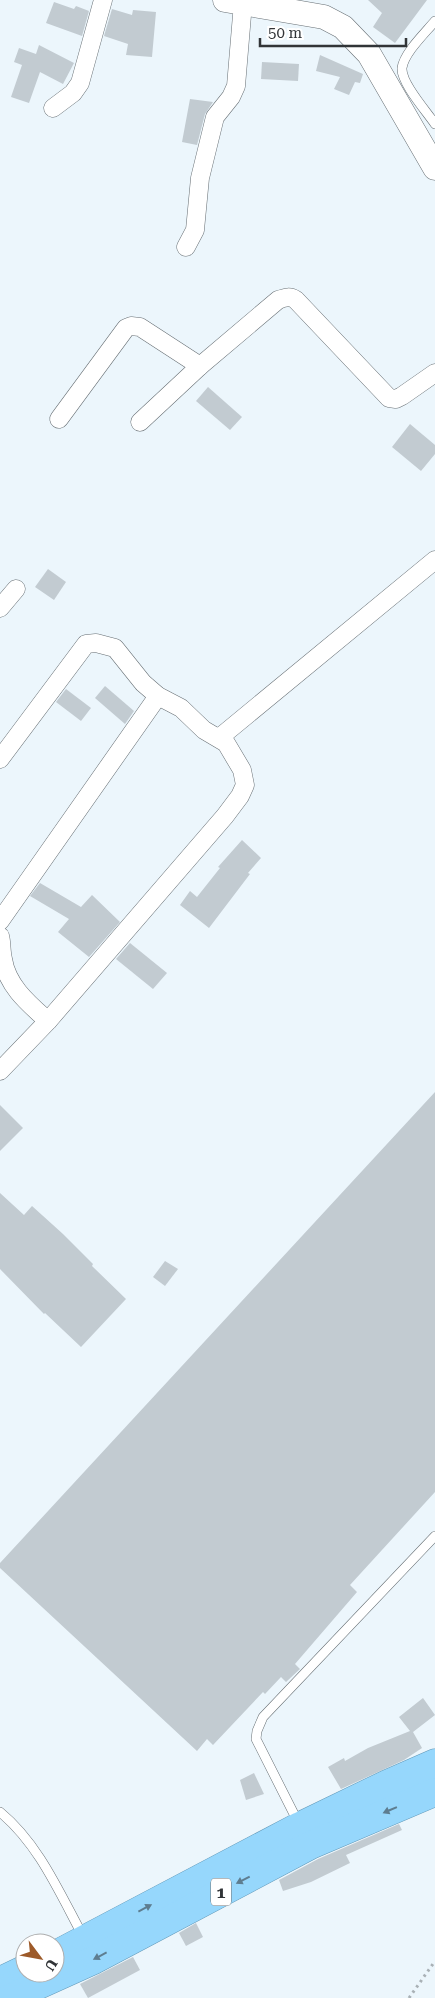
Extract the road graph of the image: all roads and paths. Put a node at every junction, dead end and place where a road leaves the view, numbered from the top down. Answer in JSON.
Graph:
{"nodes":[{"id":1,"x":103,"y":0,"type":"edge"},
{"id":2,"x":234,"y":1,"type":"edge"},
{"id":3,"x":435,"y":21,"type":"edge"},
{"id":4,"x":53,"y":108,"type":"dead end"},
{"id":5,"x":435,"y":124,"type":"edge"},
{"id":6,"x":435,"y":168,"type":"edge"},
{"id":7,"x":186,"y":247,"type":"dead end"},
{"id":8,"x":200,"y":366,"type":"junction"},
{"id":9,"x":435,"y":373,"type":"edge"},
{"id":10,"x":59,"y":419,"type":"dead end"},
{"id":11,"x":140,"y":422,"type":"dead end"},
{"id":12,"x":435,"y":560,"type":"edge"},
{"id":13,"x":16,"y":589,"type":"dead end"},
{"id":14,"x":0,"y":608,"type":"edge"},
{"id":15,"x":158,"y":696,"type":"junction"},
{"id":16,"x":219,"y":738,"type":"junction"},
{"id":17,"x":0,"y":758,"type":"edge"},
{"id":18,"x":0,"y":921,"type":"edge"},
{"id":19,"x":0,"y":936,"type":"edge"},
{"id":20,"x":48,"y":1021,"type":"junction"},
{"id":21,"x":0,"y":1071,"type":"edge"},
{"id":22,"x":435,"y":1536,"type":"edge"},
{"id":23,"x":435,"y":1763,"type":"edge"},
{"id":24,"x":435,"y":1792,"type":"edge"},
{"id":25,"x":0,"y":1812,"type":"edge"},
{"id":26,"x":300,"y":1826,"type":"junction"},
{"id":27,"x":85,"y":1940,"type":"junction"},
{"id":28,"x":65,"y":1950,"type":"edge"},
{"id":29,"x":435,"y":1961,"type":"edge"},
{"id":30,"x":15,"y":1974,"type":"edge"},
{"id":31,"x":0,"y":1981,"type":"edge"},
{"id":32,"x":10,"y":1998,"type":"edge"},
{"id":33,"x":409,"y":1998,"type":"edge"}],
"edges":[{"from":1,"to":4,"type":"street"},
{"from":2,"to":6,"type":"main road"},
{"from":2,"to":7,"type":"street"},
{"from":3,"to":5,"type":"lane"},
{"from":8,"to":9,"type":"street"},
{"from":8,"to":10,"type":"street"},
{"from":8,"to":11,"type":"street"},
{"from":12,"to":16,"type":"street"},
{"from":13,"to":14,"type":"street"},
{"from":15,"to":16,"type":"street"},
{"from":15,"to":17,"type":"street"},
{"from":15,"to":18,"type":"street"},
{"from":16,"to":20,"type":"street"},
{"from":19,"to":20,"type":"street"},
{"from":20,"to":21,"type":"street"},
{"from":22,"to":26,"type":"lane"},
{"from":23,"to":26,"type":"highway","number":"1"},
{"from":24,"to":32,"type":"highway","number":"1","one_way":true},
{"from":25,"to":27,"type":"lane"},
{"from":27,"to":26,"type":"highway","number":"1","one_way":true},
{"from":27,"to":28,"type":"highway","number":"1"},
{"from":29,"to":33,"type":"path"},
{"from":30,"to":31,"type":"highway"}]}
